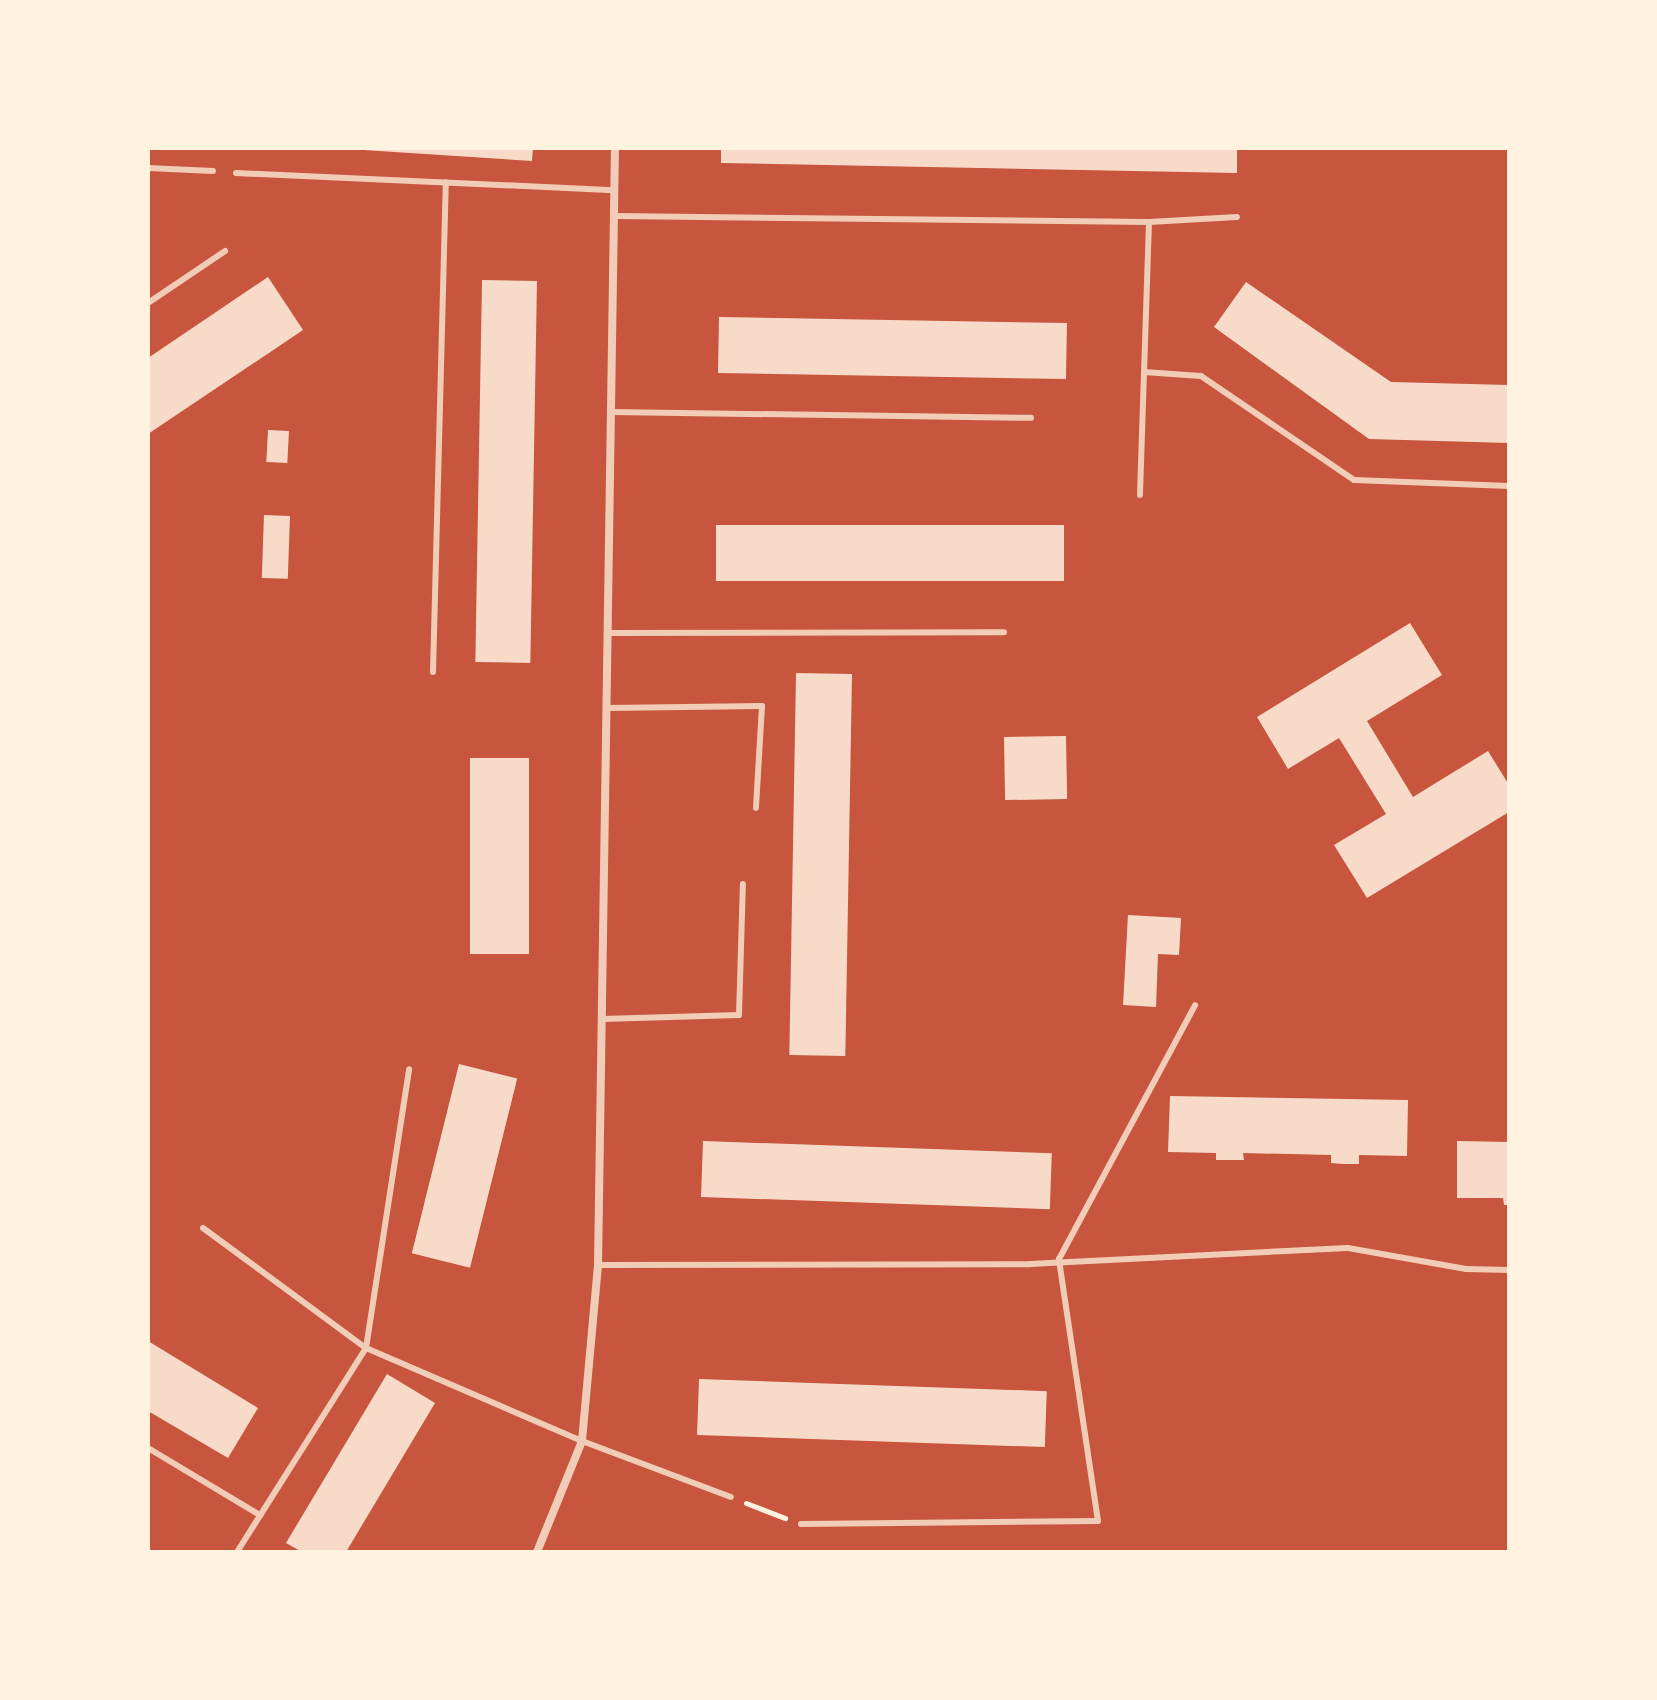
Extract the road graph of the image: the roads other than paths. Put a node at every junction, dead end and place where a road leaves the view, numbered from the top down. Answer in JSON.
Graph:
{"nodes":[{"id":1,"x":615,"y":148,"type":"edge"},
{"id":2,"x":148,"y":168,"type":"edge"},
{"id":3,"x":213,"y":171,"type":"dead end"},
{"id":4,"x":236,"y":173,"type":"dead end"},
{"id":5,"x":446,"y":182,"type":"junction"},
{"id":6,"x":614,"y":190,"type":"junction"},
{"id":7,"x":614,"y":216,"type":"junction"},
{"id":8,"x":1237,"y":217,"type":"dead end"},
{"id":9,"x":1149,"y":222,"type":"junction"},
{"id":10,"x":225,"y":251,"type":"dead end"},
{"id":11,"x":148,"y":303,"type":"edge"},
{"id":12,"x":1144,"y":372,"type":"junction"},
{"id":13,"x":611,"y":412,"type":"junction"},
{"id":14,"x":1031,"y":418,"type":"dead end"},
{"id":15,"x":1509,"y":486,"type":"edge"},
{"id":16,"x":1140,"y":495,"type":"dead end"},
{"id":17,"x":1004,"y":632,"type":"dead end"},
{"id":18,"x":608,"y":633,"type":"junction"},
{"id":19,"x":433,"y":672,"type":"dead end"},
{"id":20,"x":607,"y":708,"type":"junction"},
{"id":21,"x":756,"y":808,"type":"dead end"},
{"id":22,"x":743,"y":884,"type":"dead end"},
{"id":23,"x":1195,"y":1005,"type":"dead end"},
{"id":24,"x":602,"y":1019,"type":"junction"},
{"id":25,"x":409,"y":1069,"type":"dead end"},
{"id":26,"x":203,"y":1228,"type":"dead end"},
{"id":27,"x":1059,"y":1259,"type":"junction"},
{"id":28,"x":598,"y":1265,"type":"junction"},
{"id":29,"x":1509,"y":1270,"type":"edge"},
{"id":30,"x":366,"y":1348,"type":"junction"},
{"id":31,"x":582,"y":1441,"type":"junction"},
{"id":32,"x":148,"y":1448,"type":"edge"},
{"id":33,"x":731,"y":1497,"type":"road end"},
{"id":34,"x":260,"y":1515,"type":"junction"},
{"id":35,"x":801,"y":1524,"type":"road end"},
{"id":36,"x":237,"y":1552,"type":"edge"},
{"id":37,"x":537,"y":1552,"type":"edge"}],
"edges":[{"from":1,"to":6,"type":"street"},
{"from":2,"to":3,"type":"lane"},
{"from":4,"to":5,"type":"lane"},
{"from":5,"to":6,"type":"lane"},
{"from":5,"to":19,"type":"lane"},
{"from":6,"to":7,"type":"street"},
{"from":7,"to":9,"type":"lane"},
{"from":7,"to":13,"type":"street"},
{"from":8,"to":9,"type":"lane"},
{"from":9,"to":12,"type":"lane"},
{"from":10,"to":11,"type":"lane"},
{"from":12,"to":15,"type":"lane"},
{"from":12,"to":16,"type":"lane"},
{"from":13,"to":14,"type":"lane"},
{"from":13,"to":18,"type":"street"},
{"from":17,"to":18,"type":"lane"},
{"from":18,"to":20,"type":"street"},
{"from":20,"to":21,"type":"lane"},
{"from":20,"to":24,"type":"street"},
{"from":22,"to":24,"type":"lane"},
{"from":23,"to":27,"type":"lane"},
{"from":24,"to":28,"type":"street"},
{"from":25,"to":30,"type":"lane"},
{"from":26,"to":30,"type":"lane"},
{"from":27,"to":28,"type":"lane"},
{"from":27,"to":29,"type":"lane"},
{"from":27,"to":35,"type":"lane"},
{"from":28,"to":31,"type":"street"},
{"from":30,"to":31,"type":"lane"},
{"from":30,"to":34,"type":"lane"},
{"from":31,"to":33,"type":"lane"},
{"from":31,"to":37,"type":"street"},
{"from":32,"to":34,"type":"lane"},
{"from":34,"to":36,"type":"lane"}]}
